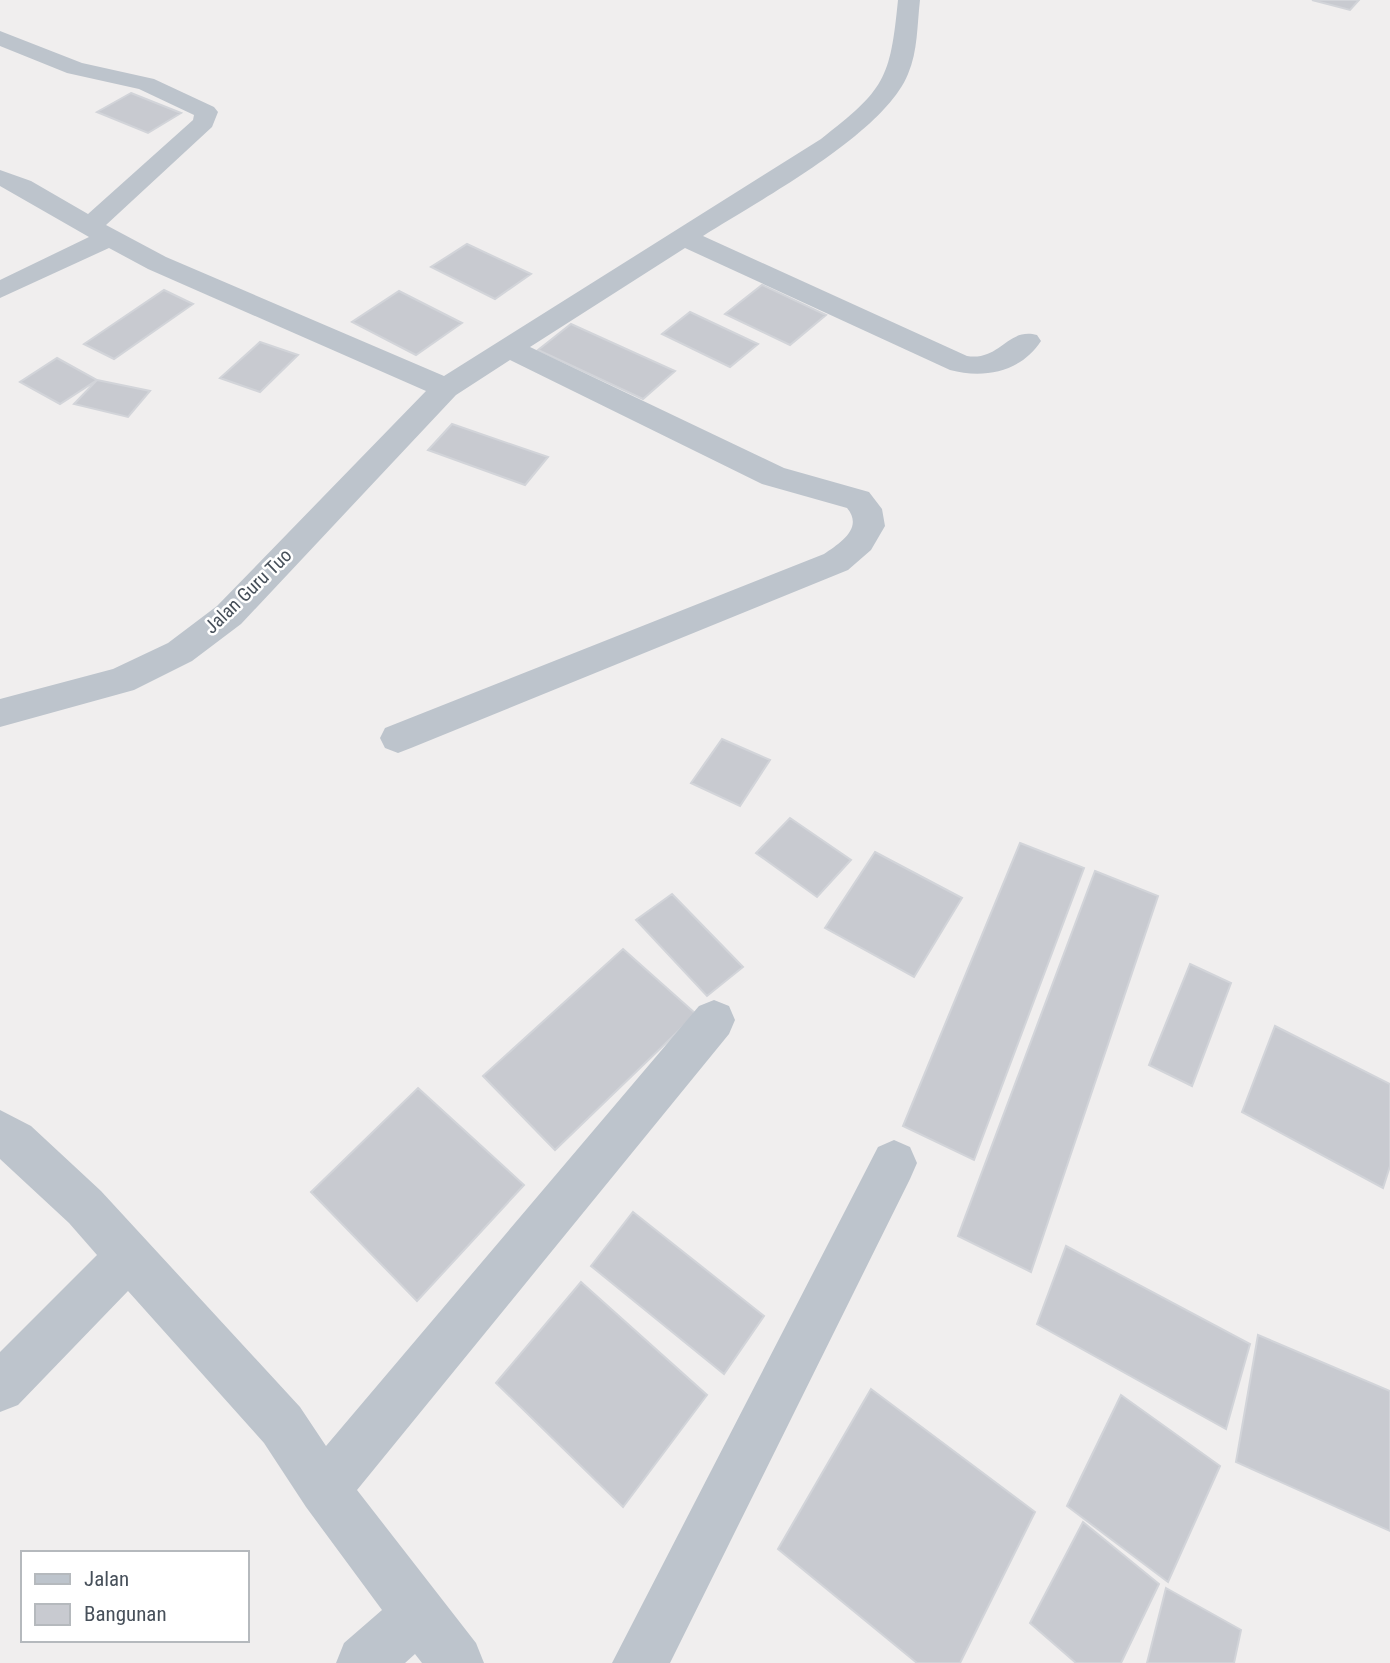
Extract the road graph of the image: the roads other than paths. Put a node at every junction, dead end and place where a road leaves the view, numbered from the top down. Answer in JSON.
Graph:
{"nodes":[{"id":1,"x":909,"y":0,"type":"edge"},
{"id":2,"x":0,"y":38,"type":"edge"},
{"id":3,"x":0,"y":177,"type":"edge"},
{"id":4,"x":99,"y":232,"type":"junction"},
{"id":5,"x":685,"y":238,"type":"junction"},
{"id":6,"x":0,"y":290,"type":"edge"},
{"id":7,"x":1027,"y":341,"type":"dead end"},
{"id":8,"x":510,"y":349,"type":"junction"},
{"id":9,"x":446,"y":388,"type":"junction"},
{"id":10,"x":0,"y":713,"type":"edge"},
{"id":11,"x":398,"y":738,"type":"dead end"},
{"id":12,"x":715,"y":1020,"type":"dead end"},
{"id":13,"x":0,"y":1132,"type":"edge"},
{"id":14,"x":894,"y":1163,"type":"dead end"},
{"id":15,"x":128,"y":1257,"type":"junction"},
{"id":16,"x":0,"y":1387,"type":"edge"},
{"id":17,"x":324,"y":1489,"type":"junction"},
{"id":18,"x":419,"y":1613,"type":"junction"},
{"id":19,"x":364,"y":1663,"type":"edge"},
{"id":20,"x":456,"y":1663,"type":"edge"},
{"id":21,"x":640,"y":1663,"type":"edge"}],
"edges":[{"from":1,"to":5,"type":"street","name":"Jalan Guru Tuo"},
{"from":2,"to":4,"type":"street"},
{"from":3,"to":4,"type":"street"},
{"from":4,"to":6,"type":"street"},
{"from":4,"to":9,"type":"street"},
{"from":5,"to":7,"type":"street"},
{"from":5,"to":8,"type":"street","name":"Jalan Guru Tuo"},
{"from":8,"to":9,"type":"street","name":"Jalan Guru Tuo"},
{"from":8,"to":11,"type":"street"},
{"from":9,"to":10,"type":"street","name":"Jalan Guru Tuo"},
{"from":12,"to":17,"type":"street"},
{"from":13,"to":15,"type":"street"},
{"from":14,"to":21,"type":"street"},
{"from":15,"to":16,"type":"street"},
{"from":15,"to":17,"type":"street"},
{"from":17,"to":18,"type":"street"},
{"from":18,"to":19,"type":"street"},
{"from":18,"to":20,"type":"street"}]}
